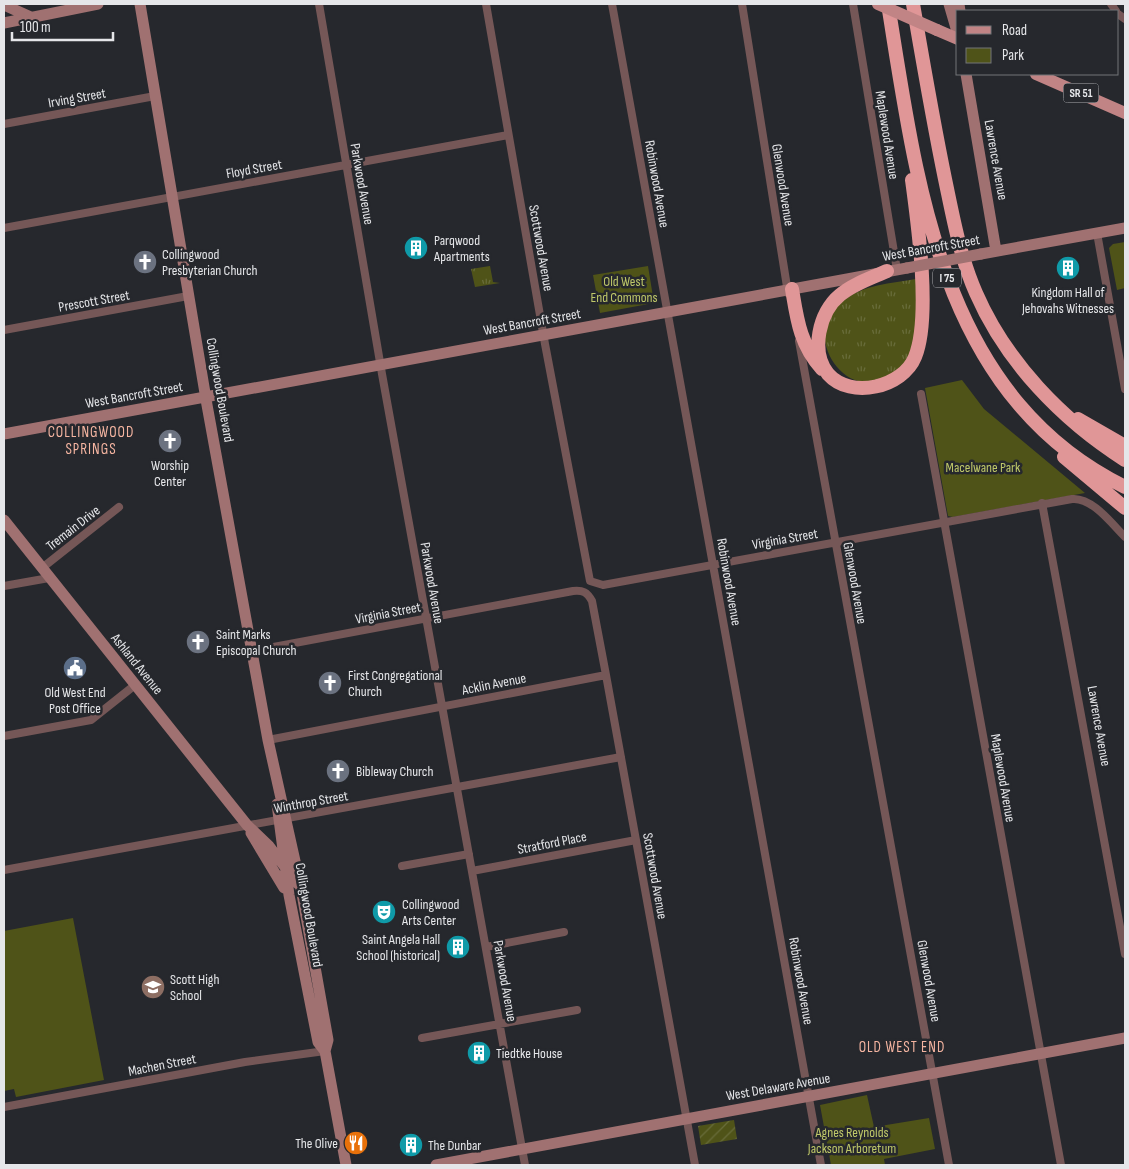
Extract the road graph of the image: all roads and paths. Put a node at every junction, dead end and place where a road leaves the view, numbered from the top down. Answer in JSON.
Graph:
{"nodes":[{"id":1,"x":98,"y":4,"type":"edge"},
{"id":2,"x":140,"y":4,"type":"edge"},
{"id":3,"x":319,"y":4,"type":"edge"},
{"id":4,"x":486,"y":4,"type":"edge"},
{"id":5,"x":612,"y":4,"type":"edge"},
{"id":6,"x":742,"y":4,"type":"edge"},
{"id":7,"x":853,"y":4,"type":"edge"},
{"id":8,"x":878,"y":4,"type":"edge"},
{"id":9,"x":888,"y":4,"type":"edge"},
{"id":10,"x":913,"y":4,"type":"edge"},
{"id":11,"x":949,"y":4,"type":"edge"},
{"id":12,"x":4,"y":5,"type":"edge"},
{"id":13,"x":33,"y":18,"type":"junction"},
{"id":14,"x":4,"y":23,"type":"edge"},
{"id":15,"x":956,"y":28,"type":"edge"},
{"id":16,"x":956,"y":38,"type":"edge"},
{"id":17,"x":899,"y":72,"type":"junction"},
{"id":18,"x":966,"y":75,"type":"edge"},
{"id":19,"x":1038,"y":75,"type":"edge"},
{"id":20,"x":155,"y":96,"type":"junction"},
{"id":21,"x":1125,"y":113,"type":"edge"},
{"id":22,"x":4,"y":124,"type":"edge"},
{"id":23,"x":508,"y":135,"type":"junction"},
{"id":24,"x":347,"y":165,"type":"junction"},
{"id":25,"x":172,"y":197,"type":"junction"},
{"id":26,"x":4,"y":228,"type":"edge"},
{"id":27,"x":1125,"y":228,"type":"edge"},
{"id":28,"x":1097,"y":233,"type":"junction"},
{"id":29,"x":996,"y":251,"type":"junction"},
{"id":30,"x":897,"y":270,"type":"junction"},
{"id":31,"x":789,"y":289,"type":"junction"},
{"id":32,"x":188,"y":296,"type":"junction"},
{"id":33,"x":668,"y":312,"type":"junction"},
{"id":34,"x":4,"y":330,"type":"edge"},
{"id":35,"x":543,"y":335,"type":"junction"},
{"id":36,"x":380,"y":365,"type":"junction"},
{"id":37,"x":828,"y":374,"type":"junction"},
{"id":38,"x":997,"y":375,"type":"junction"},
{"id":39,"x":1125,"y":389,"type":"edge"},
{"id":40,"x":921,"y":394,"type":"dead end"},
{"id":41,"x":206,"y":397,"type":"junction"},
{"id":42,"x":1062,"y":411,"type":"junction"},
{"id":43,"x":4,"y":431,"type":"edge"},
{"id":44,"x":1125,"y":446,"type":"edge"},
{"id":45,"x":1125,"y":460,"type":"edge"},
{"id":46,"x":1125,"y":486,"type":"edge"},
{"id":47,"x":1042,"y":503,"type":"junction"},
{"id":48,"x":119,"y":507,"type":"dead end"},
{"id":49,"x":1125,"y":508,"type":"edge"},
{"id":50,"x":4,"y":520,"type":"edge"},
{"id":51,"x":944,"y":522,"type":"junction"},
{"id":52,"x":1125,"y":537,"type":"edge"},
{"id":53,"x":835,"y":542,"type":"junction"},
{"id":54,"x":713,"y":565,"type":"junction"},
{"id":55,"x":42,"y":568,"type":"junction"},
{"id":56,"x":49,"y":578,"type":"junction"},
{"id":57,"x":592,"y":583,"type":"joint"},
{"id":58,"x":4,"y":586,"type":"edge"},
{"id":59,"x":586,"y":593,"type":"joint"},
{"id":60,"x":426,"y":619,"type":"junction"},
{"id":61,"x":252,"y":652,"type":"junction"},
{"id":62,"x":606,"y":675,"type":"junction"},
{"id":63,"x":135,"y":685,"type":"junction"},
{"id":64,"x":442,"y":706,"type":"junction"},
{"id":65,"x":4,"y":736,"type":"edge"},
{"id":66,"x":268,"y":740,"type":"junction"},
{"id":67,"x":621,"y":757,"type":"junction"},
{"id":68,"x":457,"y":788,"type":"junction"},
{"id":69,"x":283,"y":820,"type":"junction"},
{"id":70,"x":247,"y":825,"type":"junction"},
{"id":71,"x":636,"y":840,"type":"junction"},
{"id":72,"x":469,"y":854,"type":"junction"},
{"id":73,"x":284,"y":864,"type":"junction"},
{"id":74,"x":402,"y":866,"type":"dead end"},
{"id":75,"x":4,"y":870,"type":"edge"},
{"id":76,"x":472,"y":871,"type":"junction"},
{"id":77,"x":301,"y":888,"type":"junction"},
{"id":78,"x":289,"y":895,"type":"junction"},
{"id":79,"x":564,"y":932,"type":"dead end"},
{"id":80,"x":486,"y":947,"type":"junction"},
{"id":81,"x":1125,"y":954,"type":"edge"},
{"id":82,"x":305,"y":978,"type":"junction"},
{"id":83,"x":317,"y":981,"type":"junction"},
{"id":84,"x":577,"y":1010,"type":"dead end"},
{"id":85,"x":500,"y":1024,"type":"junction"},
{"id":86,"x":422,"y":1038,"type":"dead end"},
{"id":87,"x":1125,"y":1038,"type":"edge"},
{"id":88,"x":325,"y":1051,"type":"junction"},
{"id":89,"x":1040,"y":1054,"type":"junction"},
{"id":90,"x":933,"y":1074,"type":"junction"},
{"id":91,"x":809,"y":1096,"type":"junction"},
{"id":92,"x":4,"y":1107,"type":"edge"},
{"id":93,"x":686,"y":1119,"type":"junction"},
{"id":94,"x":522,"y":1149,"type":"junction"},
{"id":95,"x":346,"y":1165,"type":"edge"},
{"id":96,"x":436,"y":1165,"type":"edge"},
{"id":97,"x":525,"y":1165,"type":"edge"},
{"id":98,"x":695,"y":1165,"type":"edge"},
{"id":99,"x":821,"y":1165,"type":"edge"},
{"id":100,"x":950,"y":1165,"type":"edge"},
{"id":101,"x":1061,"y":1165,"type":"edge"}],
"edges":[{"from":1,"to":13,"type":"street"},
{"from":2,"to":20,"type":"street","name":"Collingwood Boulevard"},
{"from":3,"to":24,"type":"street","name":"Parkwood Avenue"},
{"from":4,"to":23,"type":"street","name":"Scottwood Avenue"},
{"from":5,"to":33,"type":"street","name":"Robinwood Avenue"},
{"from":6,"to":31,"type":"street","name":"Glenwood Avenue"},
{"from":7,"to":30,"type":"street","name":"Maplewood Avenue"},
{"from":8,"to":16,"type":"main road","bridge":true},
{"from":9,"to":17,"type":"highway","number":"I 75"},
{"from":10,"to":42,"type":"highway","number":"I 75"},
{"from":11,"to":15,"type":"street"},
{"from":12,"to":13,"type":"street"},
{"from":13,"to":14,"type":"street"},
{"from":17,"to":37,"type":"highway"},
{"from":17,"to":38,"type":"highway","number":"I 75"},
{"from":18,"to":29,"type":"street","name":"Lawrence Avenue"},
{"from":19,"to":21,"type":"main road","number":"SR 51"},
{"from":20,"to":22,"type":"street","name":"Irving Street"},
{"from":20,"to":25,"type":"street","name":"Collingwood Boulevard"},
{"from":23,"to":24,"type":"street","name":"Floyd Street"},
{"from":23,"to":35,"type":"street","name":"Scottwood Avenue"},
{"from":24,"to":25,"type":"street","name":"Floyd Street"},
{"from":24,"to":36,"type":"street","name":"Parkwood Avenue"},
{"from":25,"to":26,"type":"street","name":"Floyd Street"},
{"from":25,"to":32,"type":"street","name":"Collingwood Boulevard"},
{"from":27,"to":28,"type":"street","name":"West Bancroft Street"},
{"from":28,"to":29,"type":"street","name":"West Bancroft Street"},
{"from":28,"to":39,"type":"street"},
{"from":29,"to":30,"type":"street","name":"West Bancroft Street","bridge":true},
{"from":30,"to":31,"type":"street","name":"West Bancroft Street"},
{"from":30,"to":37,"type":"highway"},
{"from":31,"to":33,"type":"street","name":"West Bancroft Street"},
{"from":31,"to":37,"type":"highway"},
{"from":31,"to":53,"type":"street","name":"Glenwood Avenue"},
{"from":32,"to":34,"type":"street","name":"Prescott Street"},
{"from":32,"to":41,"type":"street","name":"Collingwood Boulevard"},
{"from":33,"to":35,"type":"street","name":"West Bancroft Street"},
{"from":33,"to":54,"type":"street","name":"Robinwood Avenue"},
{"from":35,"to":36,"type":"street","name":"West Bancroft Street"},
{"from":35,"to":57,"type":"street","name":"Scottwood Avenue"},
{"from":36,"to":41,"type":"street","name":"West Bancroft Street"},
{"from":36,"to":60,"type":"street","name":"Parkwood Avenue"},
{"from":38,"to":46,"type":"highway","number":"I 75"},
{"from":38,"to":49,"type":"highway"},
{"from":40,"to":51,"type":"street","name":"Maplewood Avenue"},
{"from":41,"to":43,"type":"street","name":"West Bancroft Street"},
{"from":41,"to":61,"type":"street","name":"Collingwood Boulevard"},
{"from":42,"to":44,"type":"highway"},
{"from":42,"to":45,"type":"highway","number":"I 75"},
{"from":47,"to":51,"type":"street","name":"Virginia Street"},
{"from":47,"to":52,"type":"street","name":"Virginia Street"},
{"from":47,"to":81,"type":"street","name":"Lawrence Avenue"},
{"from":48,"to":55,"type":"street","name":"Tremain Drive"},
{"from":50,"to":55,"type":"street","name":"Ashland Avenue"},
{"from":51,"to":53,"type":"street","name":"Virginia Street"},
{"from":51,"to":89,"type":"street","name":"Maplewood Avenue"},
{"from":53,"to":54,"type":"street","name":"Virginia Street"},
{"from":53,"to":90,"type":"street","name":"Glenwood Avenue"},
{"from":54,"to":57,"type":"street","name":"Virginia Street"},
{"from":54,"to":91,"type":"street","name":"Robinwood Avenue"},
{"from":55,"to":56,"type":"street","name":"Ashland Avenue"},
{"from":56,"to":58,"type":"street"},
{"from":56,"to":63,"type":"street","name":"Ashland Avenue"},
{"from":59,"to":60,"type":"street","name":"Virginia Street"},
{"from":59,"to":62,"type":"street","name":"Scottwood Avenue"},
{"from":60,"to":61,"type":"street","name":"Virginia Street"},
{"from":60,"to":64,"type":"street","name":"Parkwood Avenue"},
{"from":61,"to":66,"type":"street","name":"Collingwood Boulevard"},
{"from":62,"to":64,"type":"street","name":"Acklin Avenue"},
{"from":62,"to":67,"type":"street","name":"Scottwood Avenue"},
{"from":63,"to":65,"type":"street"},
{"from":63,"to":70,"type":"street","name":"Ashland Avenue"},
{"from":64,"to":66,"type":"street","name":"Acklin Avenue"},
{"from":64,"to":68,"type":"street","name":"Parkwood Avenue"},
{"from":66,"to":69,"type":"street","name":"Collingwood Boulevard"},
{"from":67,"to":68,"type":"street","name":"Winthrop Street"},
{"from":67,"to":71,"type":"street","name":"Scottwood Avenue"},
{"from":68,"to":69,"type":"street","name":"Winthrop Street"},
{"from":68,"to":72,"type":"street","name":"Parkwood Avenue"},
{"from":69,"to":70,"type":"street","name":"Winthrop Street"},
{"from":69,"to":73,"type":"street","name":"Collingwood Boulevard"},
{"from":69,"to":77,"type":"street","name":"Collingwood Boulevard"},
{"from":70,"to":73,"type":"street","name":"Ashland Avenue"},
{"from":70,"to":75,"type":"street","name":"Winthrop Street"},
{"from":70,"to":78,"type":"street","name":"Ashland Avenue"},
{"from":71,"to":76,"type":"street","name":"Stratford Place"},
{"from":71,"to":93,"type":"street","name":"Scottwood Avenue"},
{"from":72,"to":74,"type":"street"},
{"from":72,"to":76,"type":"street","name":"Parkwood Avenue"},
{"from":73,"to":77,"type":"street","name":"Ashland Avenue"},
{"from":73,"to":78,"type":"street","name":"Collingwood Boulevard"},
{"from":76,"to":80,"type":"street","name":"Parkwood Avenue"},
{"from":77,"to":83,"type":"street","name":"Collingwood Boulevard"},
{"from":78,"to":82,"type":"street","name":"Collingwood Boulevard"},
{"from":79,"to":80,"type":"street"},
{"from":80,"to":85,"type":"street","name":"Parkwood Avenue"},
{"from":82,"to":83,"type":"street"},
{"from":82,"to":88,"type":"street","name":"Collingwood Boulevard"},
{"from":83,"to":88,"type":"street","name":"Collingwood Boulevard"},
{"from":84,"to":85,"type":"street"},
{"from":85,"to":86,"type":"street"},
{"from":85,"to":94,"type":"street","name":"Parkwood Avenue"},
{"from":87,"to":89,"type":"street","name":"West Delaware Avenue"},
{"from":88,"to":92,"type":"street","name":"Machen Street"},
{"from":88,"to":95,"type":"street","name":"Collingwood Boulevard"},
{"from":89,"to":90,"type":"street","name":"West Delaware Avenue"},
{"from":89,"to":101,"type":"street","name":"Maplewood Avenue"},
{"from":90,"to":91,"type":"street","name":"West Delaware Avenue"},
{"from":90,"to":100,"type":"street","name":"Glenwood Avenue"},
{"from":91,"to":93,"type":"street","name":"West Delaware Avenue"},
{"from":91,"to":99,"type":"street","name":"Robinwood Avenue"},
{"from":93,"to":94,"type":"street","name":"West Delaware Avenue"},
{"from":93,"to":98,"type":"street","name":"Scottwood Avenue"},
{"from":94,"to":96,"type":"street","name":"West Delaware Avenue"},
{"from":94,"to":97,"type":"street","name":"Parkwood Avenue"}]}
